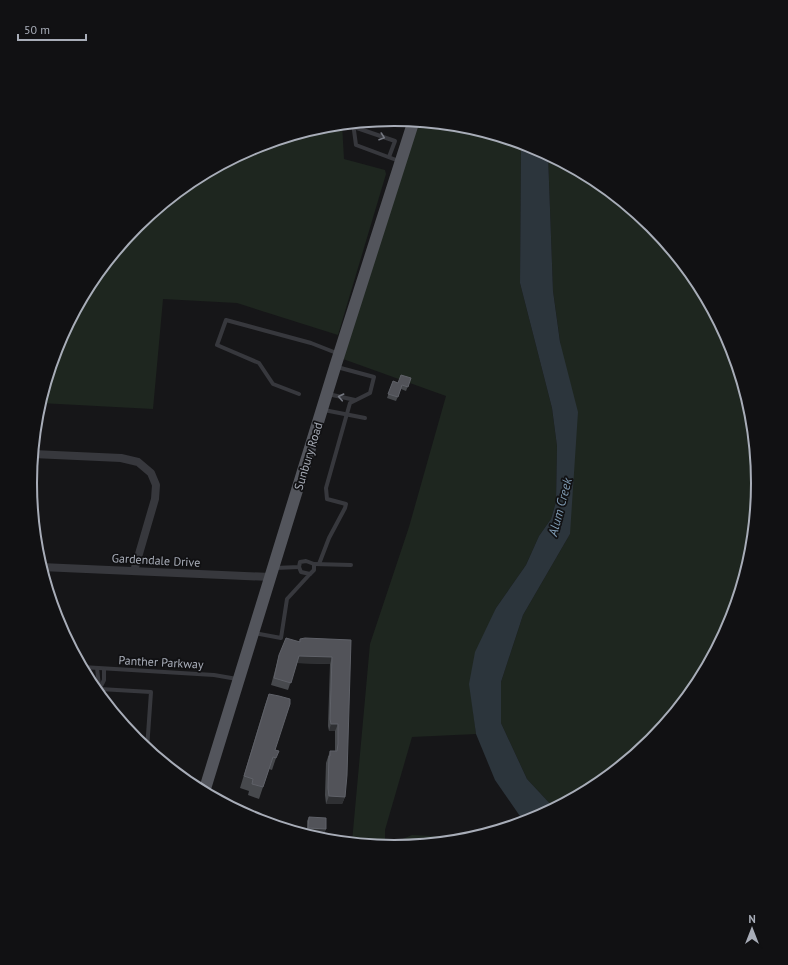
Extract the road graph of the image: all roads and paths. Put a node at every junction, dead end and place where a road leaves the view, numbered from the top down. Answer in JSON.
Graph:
{"nodes":[{"id":1,"x":411,"y":126,"type":"edge"},
{"id":2,"x":359,"y":127,"type":"edge"},
{"id":3,"x":353,"y":128,"type":"edge"},
{"id":4,"x":394,"y":159,"type":"junction"},
{"id":5,"x":339,"y":354,"type":"junction"},
{"id":6,"x":335,"y":366,"type":"junction"},
{"id":7,"x":299,"y":394,"type":"dead end"},
{"id":8,"x":327,"y":394,"type":"junction"},
{"id":9,"x":355,"y":400,"type":"junction"},
{"id":10,"x":322,"y":410,"type":"junction"},
{"id":11,"x":347,"y":415,"type":"junction"},
{"id":12,"x":365,"y":418,"type":"dead end"},
{"id":13,"x":38,"y":454,"type":"edge"},
{"id":14,"x":317,"y":564,"type":"junction"},
{"id":15,"x":351,"y":565,"type":"dead end"},
{"id":16,"x":47,"y":567,"type":"edge"},
{"id":17,"x":299,"y":567,"type":"junction"},
{"id":18,"x":134,"y":571,"type":"junction"},
{"id":19,"x":271,"y":573,"type":"junction"},
{"id":20,"x":310,"y":574,"type":"junction"},
{"id":21,"x":253,"y":633,"type":"junction"},
{"id":22,"x":89,"y":667,"type":"edge"},
{"id":23,"x":97,"y":668,"type":"junction"},
{"id":24,"x":104,"y":669,"type":"junction"},
{"id":25,"x":239,"y":680,"type":"junction"},
{"id":26,"x":99,"y":684,"type":"edge"},
{"id":27,"x":101,"y":687,"type":"edge"},
{"id":28,"x":103,"y":689,"type":"edge"},
{"id":29,"x":148,"y":740,"type":"edge"},
{"id":30,"x":206,"y":786,"type":"edge"}],
"edges":[{"from":1,"to":4,"type":"main road","name":"Sunbury Road"},
{"from":2,"to":4,"type":"lane","one_way":true},
{"from":3,"to":4,"type":"lane"},
{"from":4,"to":5,"type":"main road","name":"Sunbury Road"},
{"from":5,"to":6,"type":"main road","name":"Sunbury Road"},
{"from":5,"to":7,"type":"lane"},
{"from":6,"to":8,"type":"main road","name":"Sunbury Road"},
{"from":6,"to":9,"type":"lane"},
{"from":9,"to":8,"type":"lane","one_way":true},
{"from":8,"to":10,"type":"main road","name":"Sunbury Road"},
{"from":9,"to":11,"type":"lane"},
{"from":10,"to":11,"type":"lane"},
{"from":10,"to":19,"type":"main road","name":"Sunbury Road"},
{"from":11,"to":12,"type":"lane"},
{"from":11,"to":14,"type":"lane"},
{"from":13,"to":18,"type":"street"},
{"from":14,"to":15,"type":"lane"},
{"from":14,"to":17,"type":"lane"},
{"from":14,"to":20,"type":"lane"},
{"from":16,"to":18,"type":"street","name":"Gardendale Drive"},
{"from":17,"to":19,"type":"lane"},
{"from":17,"to":20,"type":"lane"},
{"from":18,"to":19,"type":"street","name":"Gardendale Drive"},
{"from":19,"to":21,"type":"main road","name":"Sunbury Road"},
{"from":20,"to":21,"type":"lane"},
{"from":21,"to":25,"type":"main road","name":"Sunbury Road"},
{"from":22,"to":23,"type":"lane","name":"Panther Parkway"},
{"from":23,"to":24,"type":"lane","name":"Panther Parkway"},
{"from":23,"to":26,"type":"lane"},
{"from":24,"to":25,"type":"lane","name":"Panther Parkway"},
{"from":24,"to":27,"type":"lane"},
{"from":25,"to":30,"type":"main road","name":"Sunbury Road"},
{"from":28,"to":29,"type":"lane"}]}
